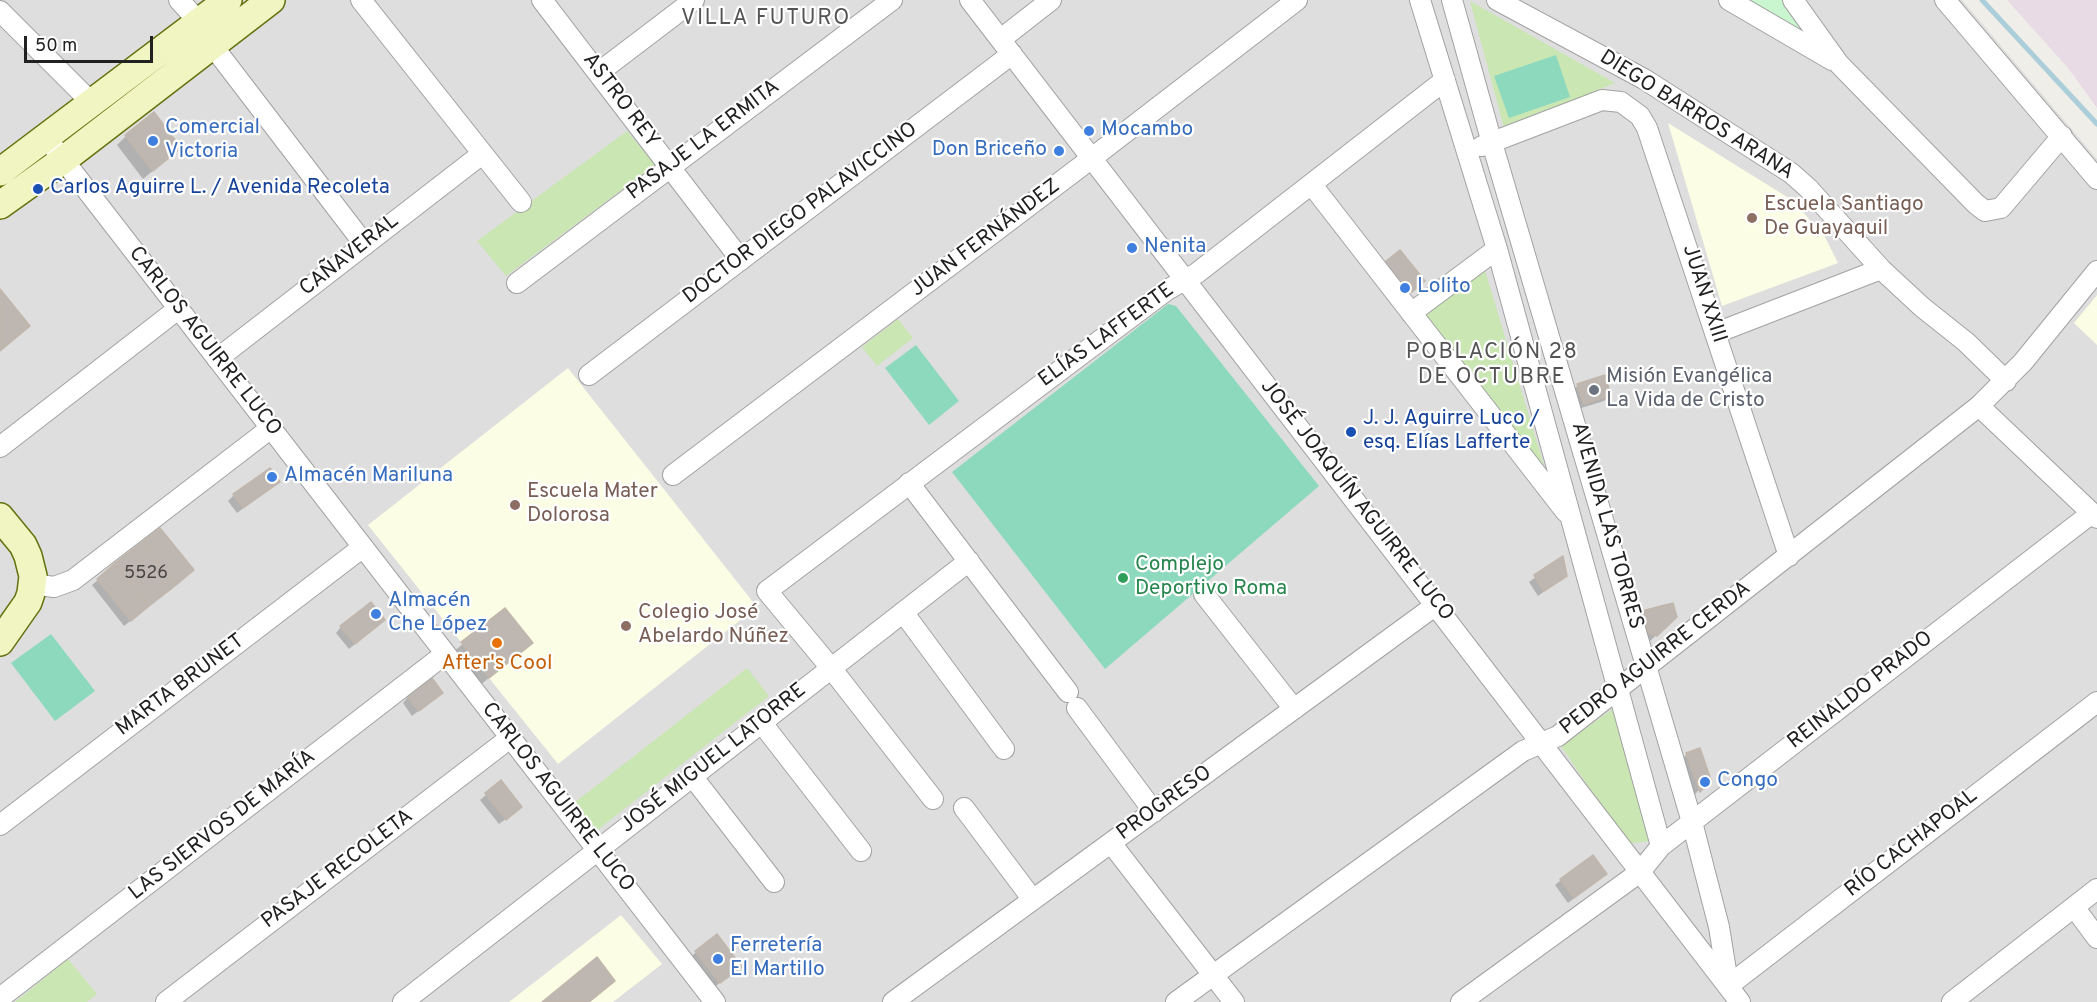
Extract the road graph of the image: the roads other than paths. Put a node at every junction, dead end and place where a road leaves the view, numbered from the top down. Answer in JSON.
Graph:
{"nodes":[{"id":1,"x":178,"y":0,"type":"edge"},
{"id":2,"x":228,"y":0,"type":"edge"},
{"id":3,"x":272,"y":0,"type":"edge"},
{"id":4,"x":361,"y":0,"type":"edge"},
{"id":5,"x":542,"y":0,"type":"edge"},
{"id":6,"x":693,"y":0,"type":"edge"},
{"id":7,"x":892,"y":0,"type":"edge"},
{"id":8,"x":970,"y":0,"type":"edge"},
{"id":9,"x":1051,"y":0,"type":"edge"},
{"id":10,"x":1297,"y":0,"type":"edge"},
{"id":11,"x":1420,"y":0,"type":"edge"},
{"id":12,"x":1452,"y":0,"type":"edge"},
{"id":13,"x":1497,"y":0,"type":"edge"},
{"id":14,"x":1730,"y":0,"type":"edge"},
{"id":15,"x":1793,"y":0,"type":"edge"},
{"id":16,"x":1945,"y":0,"type":"edge"},
{"id":17,"x":0,"y":11,"type":"edge"},
{"id":18,"x":199,"y":22,"type":"junction"},
{"id":19,"x":176,"y":39,"type":"junction"},
{"id":20,"x":1006,"y":47,"type":"junction"},
{"id":21,"x":202,"y":53,"type":"junction"},
{"id":22,"x":1839,"y":64,"type":"junction"},
{"id":23,"x":598,"y":73,"type":"junction"},
{"id":24,"x":1445,"y":80,"type":"junction"},
{"id":25,"x":92,"y":103,"type":"junction"},
{"id":26,"x":2062,"y":136,"type":"junction"},
{"id":27,"x":46,"y":138,"type":"junction"},
{"id":28,"x":1492,"y":143,"type":"junction"},
{"id":29,"x":1468,"y":152,"type":"junction"},
{"id":30,"x":482,"y":154,"type":"junction"},
{"id":31,"x":1092,"y":158,"type":"junction"},
{"id":32,"x":63,"y":160,"type":"junction"},
{"id":33,"x":670,"y":167,"type":"junction"},
{"id":34,"x":1,"y":169,"type":"edge"},
{"id":35,"x":2097,"y":179,"type":"edge"},
{"id":36,"x":1312,"y":185,"type":"junction"},
{"id":37,"x":520,"y":202,"type":"dead end"},
{"id":38,"x":0,"y":205,"type":"edge"},
{"id":39,"x":365,"y":245,"type":"junction"},
{"id":40,"x":1497,"y":249,"type":"junction"},
{"id":41,"x":741,"y":260,"type":"junction"},
{"id":42,"x":1881,"y":269,"type":"junction"},
{"id":43,"x":2097,"y":271,"type":"edge"},
{"id":44,"x":1186,"y":279,"type":"junction"},
{"id":45,"x":517,"y":283,"type":"dead end"},
{"id":46,"x":178,"y":309,"type":"junction"},
{"id":47,"x":1411,"y":313,"type":"junction"},
{"id":48,"x":1716,"y":333,"type":"junction"},
{"id":49,"x":217,"y":359,"type":"junction"},
{"id":50,"x":589,"y":375,"type":"dead end"},
{"id":51,"x":2006,"y":381,"type":"junction"},
{"id":52,"x":1979,"y":406,"type":"junction"},
{"id":53,"x":270,"y":428,"type":"junction"},
{"id":54,"x":0,"y":447,"type":"edge"},
{"id":55,"x":673,"y":474,"type":"dead end"},
{"id":56,"x":909,"y":483,"type":"junction"},
{"id":57,"x":2094,"y":516,"type":"edge"},
{"id":58,"x":0,"y":517,"type":"edge"},
{"id":59,"x":1571,"y":519,"type":"junction"},
{"id":60,"x":363,"y":547,"type":"junction"},
{"id":61,"x":1789,"y":556,"type":"junction"},
{"id":62,"x":969,"y":561,"type":"junction"},
{"id":63,"x":33,"y":584,"type":"junction"},
{"id":64,"x":1204,"y":594,"type":"dead end"},
{"id":65,"x":1436,"y":605,"type":"junction"},
{"id":66,"x":903,"y":612,"type":"junction"},
{"id":67,"x":0,"y":642,"type":"edge"},
{"id":68,"x":445,"y":654,"type":"junction"},
{"id":69,"x":1647,"y":667,"type":"junction"},
{"id":70,"x":831,"y":668,"type":"junction"},
{"id":71,"x":1618,"y":690,"type":"junction"},
{"id":72,"x":2097,"y":702,"type":"edge"},
{"id":73,"x":1294,"y":709,"type":"junction"},
{"id":74,"x":761,"y":722,"type":"junction"},
{"id":75,"x":510,"y":738,"type":"junction"},
{"id":76,"x":1542,"y":743,"type":"junction"},
{"id":77,"x":1004,"y":749,"type":"dead end"},
{"id":78,"x":692,"y":776,"type":"junction"},
{"id":79,"x":933,"y":799,"type":"dead end"},
{"id":80,"x":964,"y":808,"type":"dead end"},
{"id":81,"x":1154,"y":812,"type":"junction"},
{"id":82,"x":1692,"y":822,"type":"junction"},
{"id":83,"x":0,"y":825,"type":"edge"},
{"id":84,"x":1111,"y":843,"type":"junction"},
{"id":85,"x":1661,"y":846,"type":"junction"},
{"id":86,"x":597,"y":850,"type":"junction"},
{"id":87,"x":861,"y":851,"type":"dead end"},
{"id":88,"x":1640,"y":872,"type":"junction"},
{"id":89,"x":774,"y":882,"type":"dead end"},
{"id":90,"x":2097,"y":889,"type":"edge"},
{"id":91,"x":1033,"y":900,"type":"junction"},
{"id":92,"x":2074,"y":907,"type":"junction"},
{"id":93,"x":2097,"y":938,"type":"edge"},
{"id":94,"x":1213,"y":975,"type":"junction"},
{"id":95,"x":1728,"y":986,"type":"junction"},
{"id":96,"x":0,"y":998,"type":"edge"},
{"id":97,"x":166,"y":1002,"type":"edge"},
{"id":98,"x":403,"y":1002,"type":"edge"},
{"id":99,"x":715,"y":1002,"type":"edge"},
{"id":100,"x":893,"y":1002,"type":"edge"},
{"id":101,"x":1176,"y":1002,"type":"edge"},
{"id":102,"x":1234,"y":1002,"type":"edge"},
{"id":103,"x":1461,"y":1002,"type":"edge"},
{"id":104,"x":1740,"y":1002,"type":"edge"},
{"id":105,"x":1952,"y":1002,"type":"edge"}],
"edges":[{"from":1,"to":18,"type":"street"},
{"from":2,"to":18,"type":"main road"},
{"from":3,"to":21,"type":"main road"},
{"from":4,"to":30,"type":"street"},
{"from":5,"to":23,"type":"street","name":"ASTRO REY"},
{"from":6,"to":23,"type":"street"},
{"from":7,"to":33,"type":"street","name":"PASAJE LA ERMITA"},
{"from":8,"to":20,"type":"street","name":"JOSÉ JOAQUÍN AGUIRRE LUCO"},
{"from":9,"to":20,"type":"street","name":"DOCTOR DIEGO PALAVICCINO"},
{"from":10,"to":31,"type":"street","name":"JUAN FERNÁNDEZ"},
{"from":11,"to":24,"type":"street","name":"AVENIDA LAS TORRES"},
{"from":12,"to":28,"type":"street","name":"AVENIDA LAS TORRES"},
{"from":13,"to":42,"type":"street","name":"DIEGO BARROS ARANA"},
{"from":14,"to":22,"type":"street"},
{"from":15,"to":22,"type":"street"},
{"from":16,"to":26,"type":"street"},
{"from":17,"to":25,"type":"street"},
{"from":18,"to":19,"type":"main road"},
{"from":19,"to":21,"type":"main road"},
{"from":19,"to":25,"type":"main road"},
{"from":20,"to":31,"type":"street","name":"JOSÉ JOAQUÍN AGUIRRE LUCO"},
{"from":20,"to":41,"type":"street","name":"DOCTOR DIEGO PALAVICCINO"},
{"from":21,"to":32,"type":"main road"},
{"from":21,"to":39,"type":"street"},
{"from":22,"to":26,"type":"street"},
{"from":23,"to":33,"type":"street","name":"ASTRO REY"},
{"from":24,"to":29,"type":"street","name":"AVENIDA LAS TORRES"},
{"from":24,"to":36,"type":"street","name":"ELÍAS LAFFERTE"},
{"from":25,"to":27,"type":"main road"},
{"from":26,"to":35,"type":"street"},
{"from":27,"to":32,"type":"street","name":"CARLOS AGUIRRE LUCO"},
{"from":27,"to":34,"type":"main road"},
{"from":28,"to":29,"type":"street"},
{"from":28,"to":48,"type":"street","name":"JUAN XXIII"},
{"from":28,"to":69,"type":"street","name":"AVENIDA LAS TORRES"},
{"from":29,"to":40,"type":"street","name":"AVENIDA LAS TORRES"},
{"from":30,"to":37,"type":"street"},
{"from":30,"to":39,"type":"street","name":"CAÑAVERAL"},
{"from":31,"to":44,"type":"street","name":"JOSÉ JOAQUÍN AGUIRRE LUCO"},
{"from":31,"to":55,"type":"street","name":"JUAN FERNÁNDEZ"},
{"from":32,"to":38,"type":"main road"},
{"from":32,"to":46,"type":"street","name":"CARLOS AGUIRRE LUCO"},
{"from":33,"to":41,"type":"street","name":"ASTRO REY"},
{"from":33,"to":45,"type":"street","name":"PASAJE LA ERMITA"},
{"from":36,"to":44,"type":"street","name":"ELÍAS LAFFERTE"},
{"from":36,"to":47,"type":"street"},
{"from":39,"to":49,"type":"street","name":"CAÑAVERAL"},
{"from":40,"to":47,"type":"street"},
{"from":40,"to":59,"type":"street","name":"AVENIDA LAS TORRES"},
{"from":41,"to":50,"type":"street","name":"DOCTOR DIEGO PALAVICCINO"},
{"from":42,"to":48,"type":"street"},
{"from":42,"to":51,"type":"street","name":"DIEGO BARROS ARANA"},
{"from":43,"to":51,"type":"street","name":"PEDRO AGUIRRE CERDA"},
{"from":44,"to":56,"type":"street","name":"ELÍAS LAFFERTE"},
{"from":44,"to":65,"type":"street","name":"JOSÉ JOAQUÍN AGUIRRE LUCO"},
{"from":46,"to":49,"type":"street","name":"CARLOS AGUIRRE LUCO"},
{"from":46,"to":54,"type":"street"},
{"from":47,"to":59,"type":"street"},
{"from":48,"to":61,"type":"street","name":"JUAN XXIII"},
{"from":49,"to":53,"type":"street","name":"CARLOS AGUIRRE LUCO"},
{"from":51,"to":52,"type":"street","name":"PEDRO AGUIRRE CERDA"},
{"from":52,"to":57,"type":"street"},
{"from":52,"to":61,"type":"street","name":"PEDRO AGUIRRE CERDA"},
{"from":53,"to":60,"type":"street","name":"CARLOS AGUIRRE LUCO"},
{"from":53,"to":63,"type":"street"},
{"from":56,"to":62,"type":"street"},
{"from":56,"to":70,"type":"street","name":"ELÍAS LAFFERTE"},
{"from":57,"to":82,"type":"street","name":"REINALDO PRADO"},
{"from":58,"to":63,"type":"main road"},
{"from":59,"to":71,"type":"street","name":"AVENIDA LAS TORRES"},
{"from":60,"to":68,"type":"street","name":"CARLOS AGUIRRE LUCO"},
{"from":60,"to":83,"type":"street","name":"MARTA BRUNET"},
{"from":61,"to":69,"type":"street","name":"PEDRO AGUIRRE CERDA"},
{"from":62,"to":66,"type":"street","name":"JOSÉ MIGUEL LATORRE"},
{"from":62,"to":81,"type":"street"},
{"from":63,"to":67,"type":"main road"},
{"from":64,"to":73,"type":"street"},
{"from":65,"to":73,"type":"street","name":"PROGRESO"},
{"from":65,"to":76,"type":"street","name":"JOSÉ JOAQUÍN AGUIRRE LUCO"},
{"from":66,"to":70,"type":"street","name":"JOSÉ MIGUEL LATORRE"},
{"from":66,"to":77,"type":"street"},
{"from":68,"to":75,"type":"street","name":"CARLOS AGUIRRE LUCO"},
{"from":68,"to":96,"type":"street","name":"LAS SIERVOS DE MARÍA"},
{"from":69,"to":71,"type":"street","name":"PEDRO AGUIRRE CERDA"},
{"from":69,"to":82,"type":"street","name":"AVENIDA LAS TORRES"},
{"from":70,"to":74,"type":"street","name":"JOSÉ MIGUEL LATORRE"},
{"from":70,"to":79,"type":"street"},
{"from":71,"to":76,"type":"street","name":"PEDRO AGUIRRE CERDA"},
{"from":71,"to":85,"type":"street","name":"AVENIDA LAS TORRES"},
{"from":72,"to":95,"type":"street","name":"RÍO CACHAPOAL"},
{"from":73,"to":81,"type":"street","name":"PROGRESO"},
{"from":74,"to":78,"type":"street","name":"JOSÉ MIGUEL LATORRE"},
{"from":74,"to":87,"type":"street"},
{"from":75,"to":86,"type":"street","name":"CARLOS AGUIRRE LUCO"},
{"from":75,"to":97,"type":"street","name":"PASAJE RECOLETA"},
{"from":76,"to":88,"type":"street","name":"JOSÉ JOAQUÍN AGUIRRE LUCO"},
{"from":76,"to":94,"type":"street","name":"PEDRO AGUIRRE CERDA"},
{"from":78,"to":86,"type":"street","name":"JOSÉ MIGUEL LATORRE"},
{"from":78,"to":89,"type":"street"},
{"from":80,"to":91,"type":"street"},
{"from":81,"to":84,"type":"street","name":"PROGRESO"},
{"from":82,"to":85,"type":"street","name":"REINALDO PRADO"},
{"from":82,"to":95,"type":"street","name":"AVENIDA LAS TORRES"},
{"from":84,"to":91,"type":"street","name":"PROGRESO"},
{"from":84,"to":94,"type":"street"},
{"from":85,"to":88,"type":"street","name":"REINALDO PRADO"},
{"from":86,"to":98,"type":"street","name":"JOSÉ MIGUEL LATORRE"},
{"from":86,"to":99,"type":"street","name":"CARLOS AGUIRRE LUCO"},
{"from":88,"to":95,"type":"street","name":"JOSÉ JOAQUÍN AGUIRRE LUCO"},
{"from":88,"to":103,"type":"street","name":"REINALDO PRADO"},
{"from":90,"to":92,"type":"street"},
{"from":91,"to":100,"type":"street","name":"PROGRESO"},
{"from":92,"to":93,"type":"street"},
{"from":92,"to":105,"type":"street"},
{"from":94,"to":101,"type":"street","name":"PEDRO AGUIRRE CERDA"},
{"from":94,"to":102,"type":"street"},
{"from":95,"to":104,"type":"street","name":"JOSÉ JOAQUÍN AGUIRRE LUCO"}]}
